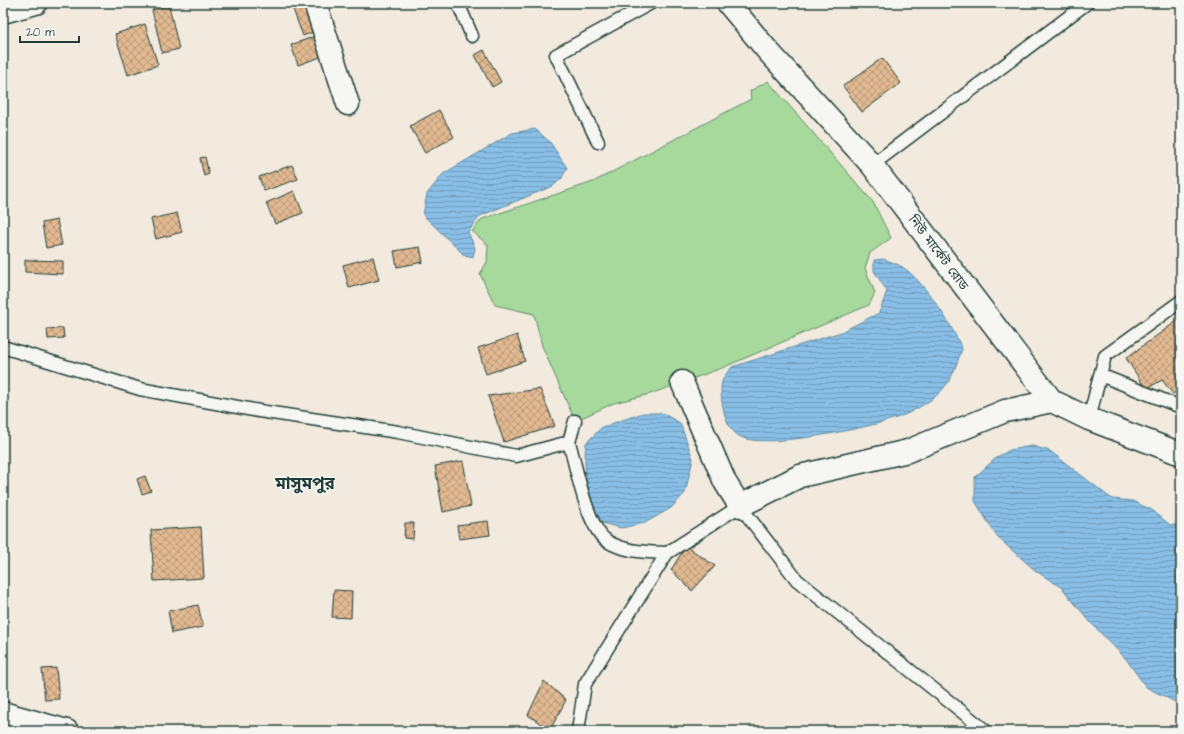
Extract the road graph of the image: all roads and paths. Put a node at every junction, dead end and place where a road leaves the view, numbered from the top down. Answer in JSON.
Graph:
{"nodes":[{"id":1,"x":36,"y":3,"type":"edge"},
{"id":2,"x":315,"y":3,"type":"edge"},
{"id":3,"x":458,"y":3,"type":"edge"},
{"id":4,"x":651,"y":3,"type":"edge"},
{"id":5,"x":728,"y":3,"type":"edge"},
{"id":6,"x":1087,"y":3,"type":"edge"},
{"id":7,"x":3,"y":12,"type":"edge"},
{"id":8,"x":472,"y":36,"type":"dead end"},
{"id":9,"x":348,"y":104,"type":"dead end"},
{"id":10,"x":598,"y":142,"type":"dead end"},
{"id":11,"x":872,"y":165,"type":"junction"},
{"id":12,"x":1181,"y":301,"type":"edge"},
{"id":13,"x":3,"y":347,"type":"edge"},
{"id":14,"x":1100,"y":375,"type":"junction"},
{"id":15,"x":682,"y":382,"type":"dead end"},
{"id":16,"x":1052,"y":401,"type":"junction"},
{"id":17,"x":1181,"y":407,"type":"edge"},
{"id":18,"x":1089,"y":419,"type":"junction"},
{"id":19,"x":575,"y":421,"type":"dead end"},
{"id":20,"x":569,"y":442,"type":"junction"},
{"id":21,"x":1181,"y":454,"type":"edge"},
{"id":22,"x":740,"y":506,"type":"junction"},
{"id":23,"x":667,"y":553,"type":"junction"},
{"id":24,"x":3,"y":714,"type":"edge"},
{"id":25,"x":67,"y":731,"type":"edge"},
{"id":26,"x":578,"y":731,"type":"edge"},
{"id":27,"x":986,"y":731,"type":"edge"}],
"edges":[{"from":1,"to":7,"type":"street"},
{"from":2,"to":9,"type":"street"},
{"from":3,"to":8,"type":"lane"},
{"from":4,"to":10,"type":"lane"},
{"from":5,"to":11,"type":"street","name":"নিউ মার্কেট রোড"},
{"from":6,"to":11,"type":"lane"},
{"from":11,"to":16,"type":"street","name":"নিউ মার্কেট রোড"},
{"from":12,"to":14,"type":"lane"},
{"from":13,"to":20,"type":"lane"},
{"from":14,"to":17,"type":"lane"},
{"from":14,"to":18,"type":"lane"},
{"from":15,"to":22,"type":"street"},
{"from":16,"to":18,"type":"street","name":"নিউ মার্কেট রোড"},
{"from":16,"to":22,"type":"street"},
{"from":18,"to":21,"type":"street","name":"নিউ মার্কেট রোড"},
{"from":19,"to":20,"type":"lane"},
{"from":20,"to":23,"type":"lane"},
{"from":22,"to":23,"type":"lane"},
{"from":22,"to":27,"type":"lane"},
{"from":23,"to":26,"type":"lane"},
{"from":24,"to":25,"type":"street"}]}
